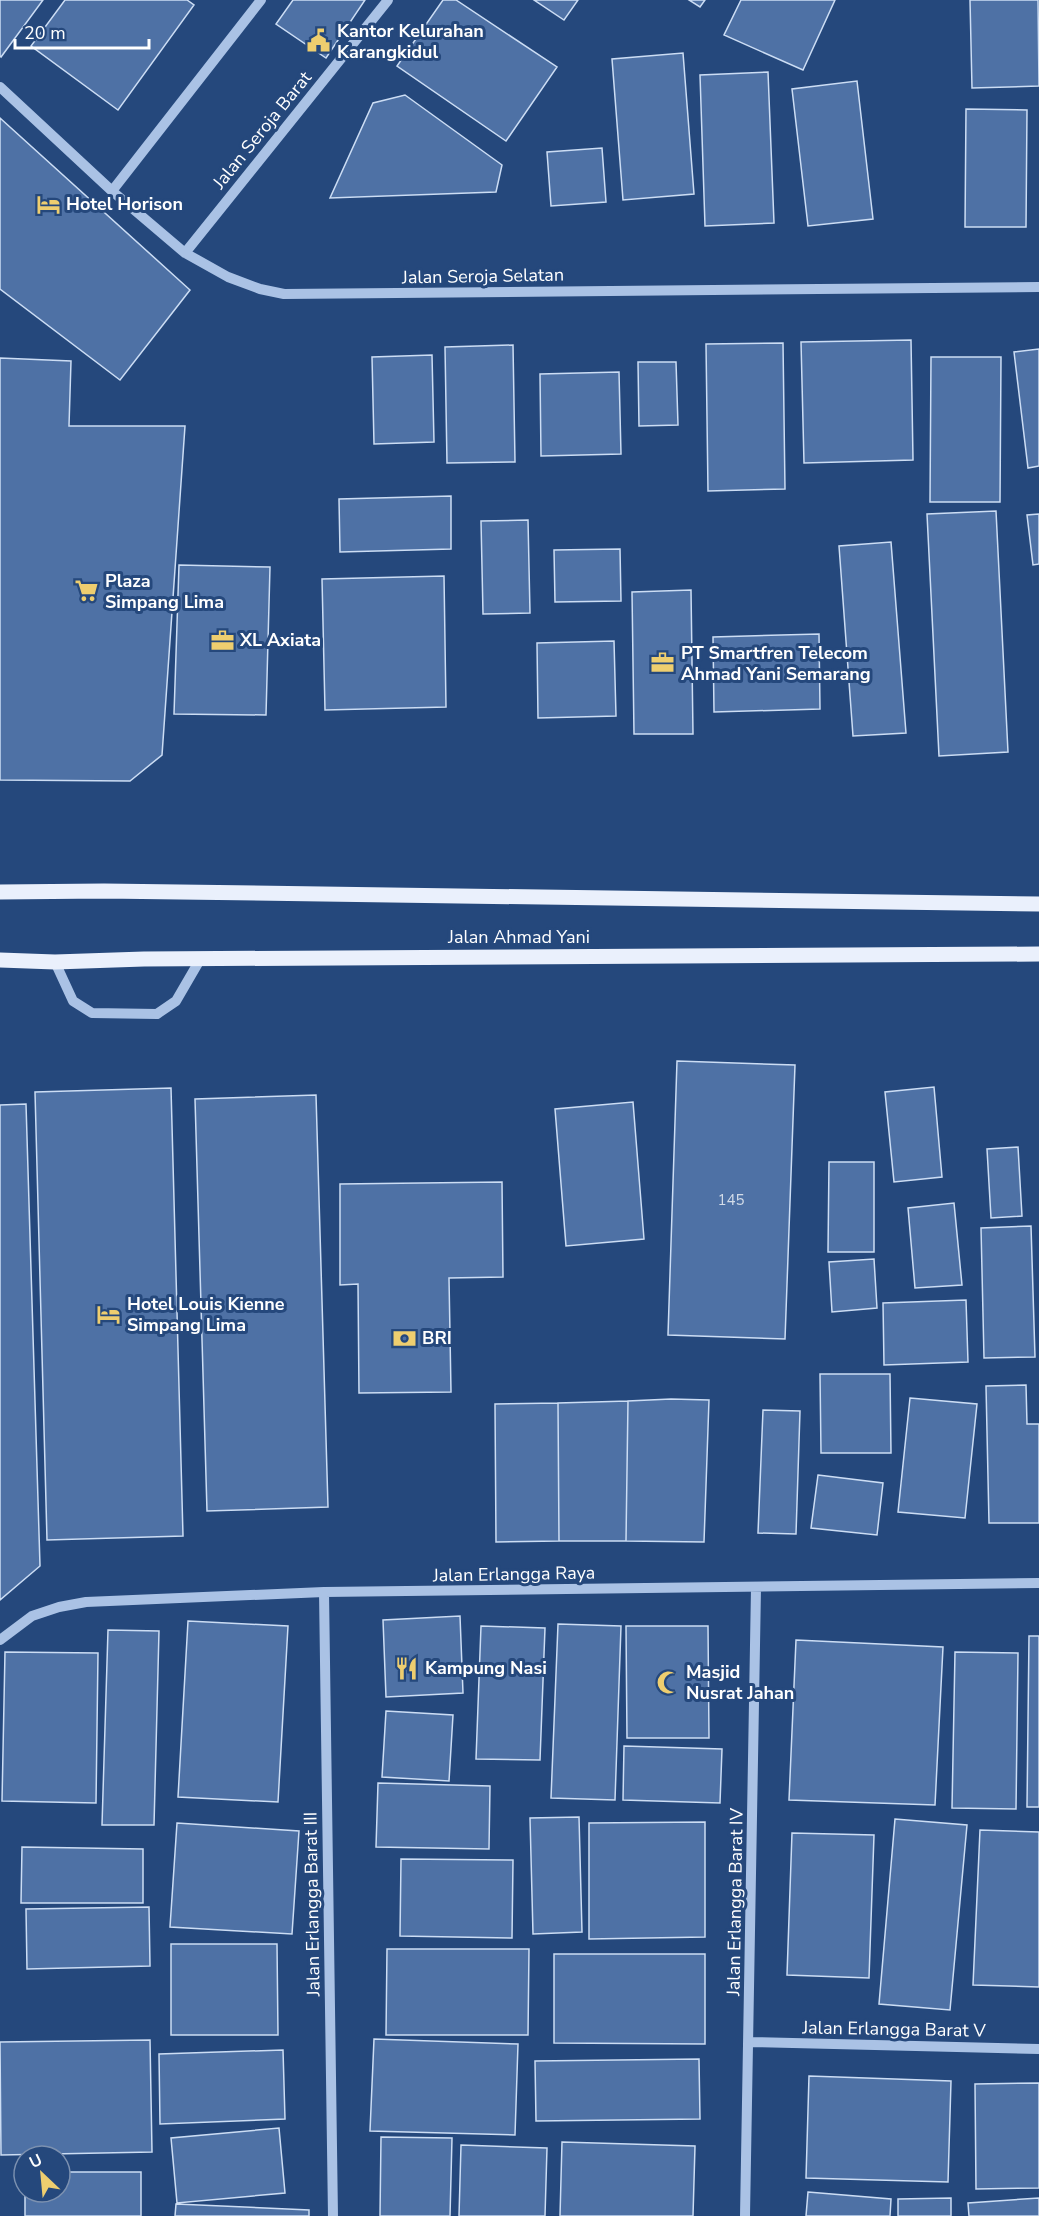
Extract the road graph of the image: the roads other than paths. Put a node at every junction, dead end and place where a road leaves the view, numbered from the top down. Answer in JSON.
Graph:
{"nodes":[{"id":1,"x":261,"y":0,"type":"edge"},
{"id":2,"x":388,"y":0,"type":"edge"},
{"id":3,"x":0,"y":87,"type":"edge"},
{"id":4,"x":112,"y":191,"type":"junction"},
{"id":5,"x":185,"y":253,"type":"junction"},
{"id":6,"x":1039,"y":287,"type":"edge"},
{"id":7,"x":0,"y":892,"type":"edge"},
{"id":8,"x":1039,"y":904,"type":"edge"},
{"id":9,"x":1039,"y":954,"type":"edge"},
{"id":10,"x":201,"y":958,"type":"junction"},
{"id":11,"x":0,"y":960,"type":"edge"},
{"id":12,"x":55,"y":962,"type":"junction"},
{"id":13,"x":1039,"y":1583,"type":"edge"},
{"id":14,"x":756,"y":1588,"type":"junction"},
{"id":15,"x":324,"y":1592,"type":"junction"},
{"id":16,"x":0,"y":1640,"type":"edge"},
{"id":17,"x":749,"y":2042,"type":"junction"},
{"id":18,"x":1039,"y":2049,"type":"edge"},
{"id":19,"x":333,"y":2216,"type":"edge"},
{"id":20,"x":745,"y":2216,"type":"edge"}],
"edges":[{"from":1,"to":4,"type":"street"},
{"from":2,"to":5,"type":"street","name":"Jalan Seroja Barat"},
{"from":3,"to":4,"type":"street","name":"Jalan Seroja Selatan"},
{"from":4,"to":5,"type":"street","name":"Jalan Seroja Selatan"},
{"from":5,"to":6,"type":"street","name":"Jalan Seroja Selatan"},
{"from":7,"to":8,"type":"main road"},
{"from":9,"to":10,"type":"main road","name":"Jalan Ahmad Yani"},
{"from":10,"to":12,"type":"main road","name":"Jalan Ahmad Yani"},
{"from":10,"to":12,"type":"street"},
{"from":11,"to":12,"type":"main road","name":"Jalan Ahmad Yani"},
{"from":13,"to":14,"type":"street","name":"Jalan Erlangga Raya"},
{"from":14,"to":15,"type":"street","name":"Jalan Erlangga Raya"},
{"from":14,"to":17,"type":"street","name":"Jalan Erlangga Barat IV"},
{"from":15,"to":16,"type":"street","name":"Jalan Erlangga Raya"},
{"from":15,"to":19,"type":"street","name":"Jalan Erlangga Barat III"},
{"from":17,"to":18,"type":"street","name":"Jalan Erlangga Barat V"},
{"from":17,"to":20,"type":"street","name":"Jalan Erlangga Barat IV"}]}
